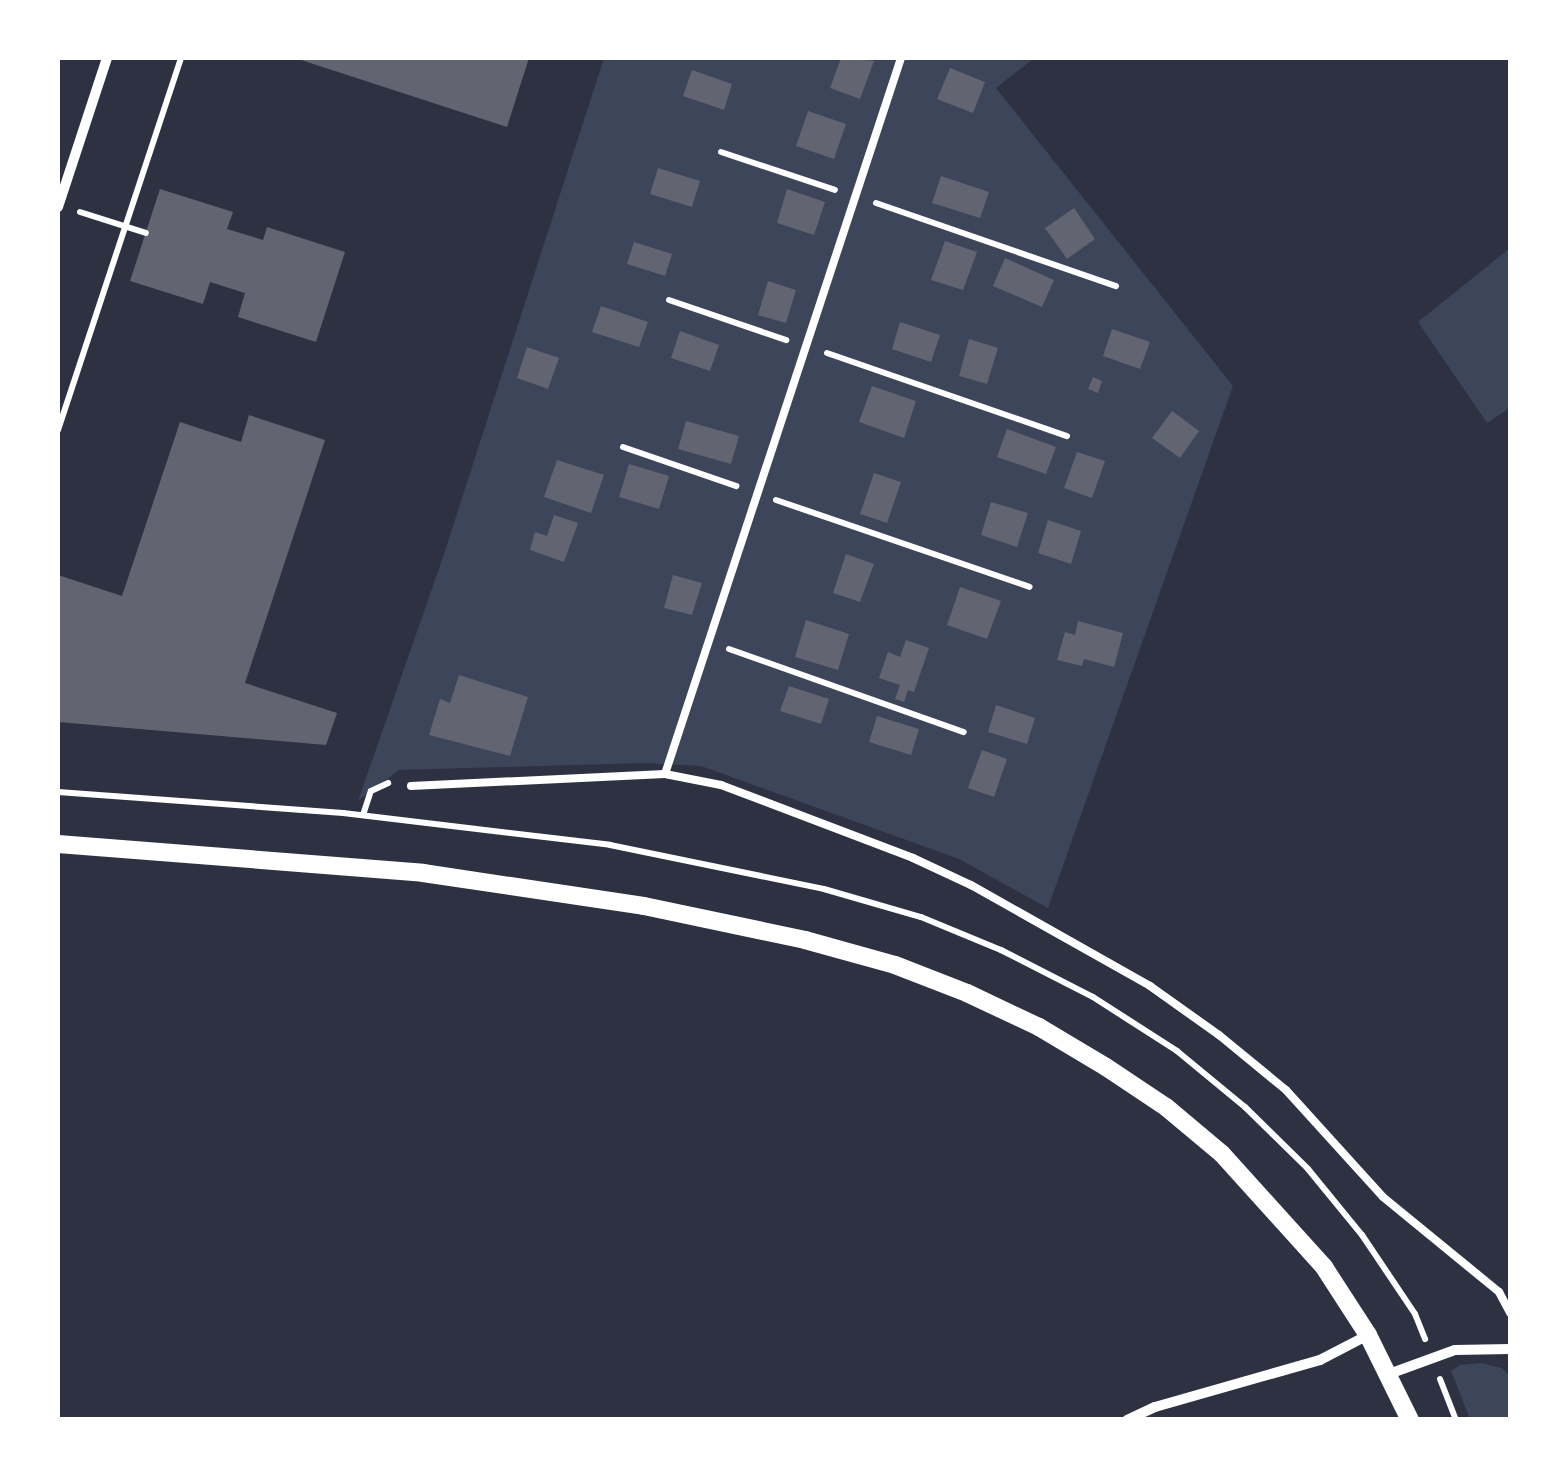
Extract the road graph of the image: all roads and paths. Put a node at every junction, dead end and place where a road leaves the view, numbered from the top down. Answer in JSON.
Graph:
{"nodes":[{"id":1,"x":107,"y":58,"type":"edge"},
{"id":2,"x":181,"y":58,"type":"edge"},
{"id":3,"x":900,"y":58,"type":"edge"},
{"id":4,"x":722,"y":152,"type":"dead end"},
{"id":5,"x":854,"y":196,"type":"junction"},
{"id":6,"x":58,"y":206,"type":"edge"},
{"id":7,"x":125,"y":226,"type":"junction"},
{"id":8,"x":146,"y":233,"type":"dead end"},
{"id":9,"x":1116,"y":286,"type":"dead end"},
{"id":10,"x":669,"y":300,"type":"dead end"},
{"id":11,"x":805,"y":346,"type":"junction"},
{"id":12,"x":58,"y":430,"type":"edge"},
{"id":13,"x":1066,"y":436,"type":"dead end"},
{"id":14,"x":623,"y":447,"type":"dead end"},
{"id":15,"x":757,"y":493,"type":"junction"},
{"id":16,"x":1030,"y":587,"type":"dead end"},
{"id":17,"x":708,"y":642,"type":"junction"},
{"id":18,"x":964,"y":732,"type":"dead end"},
{"id":19,"x":664,"y":774,"type":"junction"},
{"id":20,"x":411,"y":786,"type":"joint"},
{"id":21,"x":363,"y":815,"type":"dead end"},
{"id":22,"x":58,"y":844,"type":"edge"},
{"id":23,"x":1510,"y":1312,"type":"edge"},
{"id":24,"x":1368,"y":1335,"type":"junction"},
{"id":25,"x":1510,"y":1349,"type":"edge"},
{"id":26,"x":1388,"y":1374,"type":"junction"},
{"id":27,"x":1127,"y":1420,"type":"edge"},
{"id":28,"x":1410,"y":1420,"type":"edge"}],
"edges":[{"from":1,"to":6,"type":"street"},
{"from":2,"to":7,"type":"path"},
{"from":3,"to":5,"type":"lane"},
{"from":4,"to":5,"type":"path"},
{"from":5,"to":9,"type":"path"},
{"from":5,"to":11,"type":"lane"},
{"from":6,"to":7,"type":"path"},
{"from":7,"to":8,"type":"path"},
{"from":7,"to":12,"type":"path"},
{"from":10,"to":11,"type":"path"},
{"from":11,"to":13,"type":"path"},
{"from":11,"to":15,"type":"lane"},
{"from":14,"to":15,"type":"path"},
{"from":15,"to":16,"type":"path"},
{"from":15,"to":17,"type":"lane"},
{"from":17,"to":18,"type":"path"},
{"from":17,"to":19,"type":"lane"},
{"from":19,"to":20,"type":"lane"},
{"from":19,"to":23,"type":"lane"},
{"from":20,"to":21,"type":"path"},
{"from":22,"to":24,"type":"street"},
{"from":24,"to":26,"type":"street"},
{"from":24,"to":27,"type":"street"},
{"from":25,"to":26,"type":"street"},
{"from":26,"to":28,"type":"street"}]}
